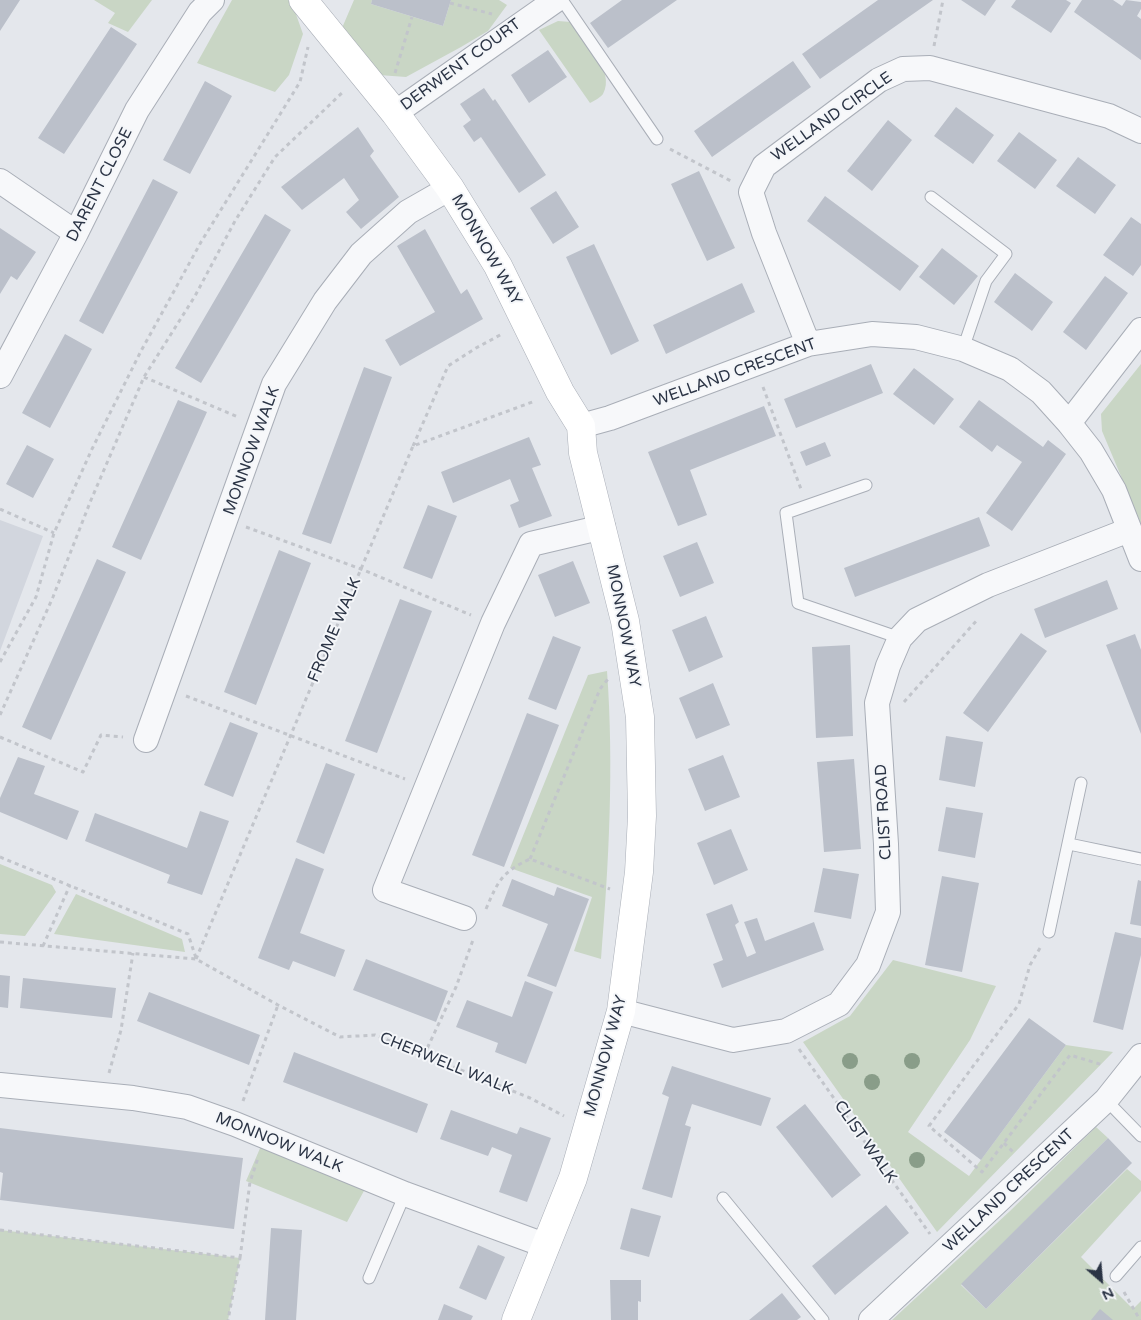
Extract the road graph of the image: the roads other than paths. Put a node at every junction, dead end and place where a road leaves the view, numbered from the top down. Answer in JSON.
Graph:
{"nodes":[{"id":1,"x":212,"y":0,"type":"edge"},
{"id":2,"x":556,"y":0,"type":"edge"},
{"id":3,"x":562,"y":0,"type":"edge"},
{"id":4,"x":311,"y":10,"type":"edge"},
{"id":5,"x":525,"y":13,"type":"edge"},
{"id":6,"x":389,"y":105,"type":"junction"},
{"id":7,"x":1141,"y":131,"type":"edge"},
{"id":8,"x":658,"y":139,"type":"road end"},
{"id":9,"x":0,"y":180,"type":"edge"},
{"id":10,"x":450,"y":188,"type":"junction"},
{"id":11,"x":931,"y":197,"type":"dead end"},
{"id":12,"x":76,"y":233,"type":"junction"},
{"id":13,"x":1141,"y":330,"type":"edge"},
{"id":14,"x":808,"y":344,"type":"junction"},
{"id":15,"x":963,"y":349,"type":"junction"},
{"id":16,"x":0,"y":376,"type":"edge"},
{"id":17,"x":1069,"y":423,"type":"junction"},
{"id":18,"x":581,"y":426,"type":"junction"},
{"id":19,"x":866,"y":485,"type":"dead end"},
{"id":20,"x":603,"y":527,"type":"junction"},
{"id":21,"x":1129,"y":530,"type":"junction"},
{"id":22,"x":1141,"y":560,"type":"edge"},
{"id":23,"x":900,"y":638,"type":"junction"},
{"id":24,"x":146,"y":740,"type":"road end"},
{"id":25,"x":1081,"y":783,"type":"dead end"},
{"id":26,"x":1069,"y":844,"type":"junction"},
{"id":27,"x":1141,"y":859,"type":"edge"},
{"id":28,"x":474,"y":923,"type":"road end"},
{"id":29,"x":1049,"y":932,"type":"road end"},
{"id":30,"x":621,"y":1011,"type":"junction"},
{"id":31,"x":1135,"y":1064,"type":"edge"},
{"id":32,"x":0,"y":1085,"type":"edge"},
{"id":33,"x":1106,"y":1100,"type":"junction"},
{"id":34,"x":1141,"y":1136,"type":"edge"},
{"id":35,"x":405,"y":1194,"type":"junction"},
{"id":36,"x":723,"y":1198,"type":"dead end"},
{"id":37,"x":548,"y":1246,"type":"junction"},
{"id":38,"x":1141,"y":1248,"type":"edge"},
{"id":39,"x":1116,"y":1276,"type":"road end"},
{"id":40,"x":369,"y":1278,"type":"dead end"},
{"id":41,"x":516,"y":1320,"type":"edge"},
{"id":42,"x":823,"y":1320,"type":"edge"},
{"id":43,"x":871,"y":1320,"type":"edge"}],
"edges":[{"from":1,"to":12,"type":"street","name":"DARENT CLOSE"},
{"from":2,"to":5,"type":"street","name":"DERWENT COURT"},
{"from":3,"to":8,"type":"lane"},
{"from":4,"to":6,"type":"street","name":"MONNOW WAY"},
{"from":5,"to":6,"type":"street","name":"DERWENT COURT"},
{"from":6,"to":10,"type":"street","name":"MONNOW WAY"},
{"from":7,"to":14,"type":"street","name":"WELLAND CIRCLE"},
{"from":9,"to":12,"type":"street"},
{"from":10,"to":18,"type":"street","name":"MONNOW WAY"},
{"from":10,"to":24,"type":"street","name":"MONNOW WALK"},
{"from":11,"to":15,"type":"lane"},
{"from":12,"to":16,"type":"street","name":"DARENT CLOSE"},
{"from":13,"to":17,"type":"street"},
{"from":14,"to":15,"type":"street","name":"WELLAND CRESCENT"},
{"from":14,"to":18,"type":"street","name":"WELLAND CRESCENT"},
{"from":15,"to":17,"type":"street","name":"WELLAND CRESCENT"},
{"from":17,"to":21,"type":"street","name":"WELLAND CRESCENT"},
{"from":18,"to":20,"type":"street","name":"MONNOW WAY"},
{"from":19,"to":23,"type":"lane"},
{"from":20,"to":28,"type":"street"},
{"from":20,"to":30,"type":"street","name":"MONNOW WAY"},
{"from":21,"to":22,"type":"street","name":"WELLAND CRESCENT"},
{"from":21,"to":23,"type":"street","name":"CLIST ROAD"},
{"from":23,"to":30,"type":"street","name":"CLIST ROAD"},
{"from":25,"to":26,"type":"lane"},
{"from":26,"to":27,"type":"lane"},
{"from":26,"to":29,"type":"lane"},
{"from":30,"to":37,"type":"street","name":"MONNOW WAY"},
{"from":31,"to":33,"type":"street","name":"WELLAND CRESCENT"},
{"from":32,"to":35,"type":"street","name":"MONNOW WALK"},
{"from":33,"to":34,"type":"lane"},
{"from":33,"to":43,"type":"street","name":"WELLAND CRESCENT"},
{"from":35,"to":37,"type":"street","name":"MONNOW WALK"},
{"from":35,"to":40,"type":"lane"},
{"from":36,"to":42,"type":"lane"},
{"from":37,"to":41,"type":"street","name":"MONNOW WAY"},
{"from":38,"to":39,"type":"lane"}]}
